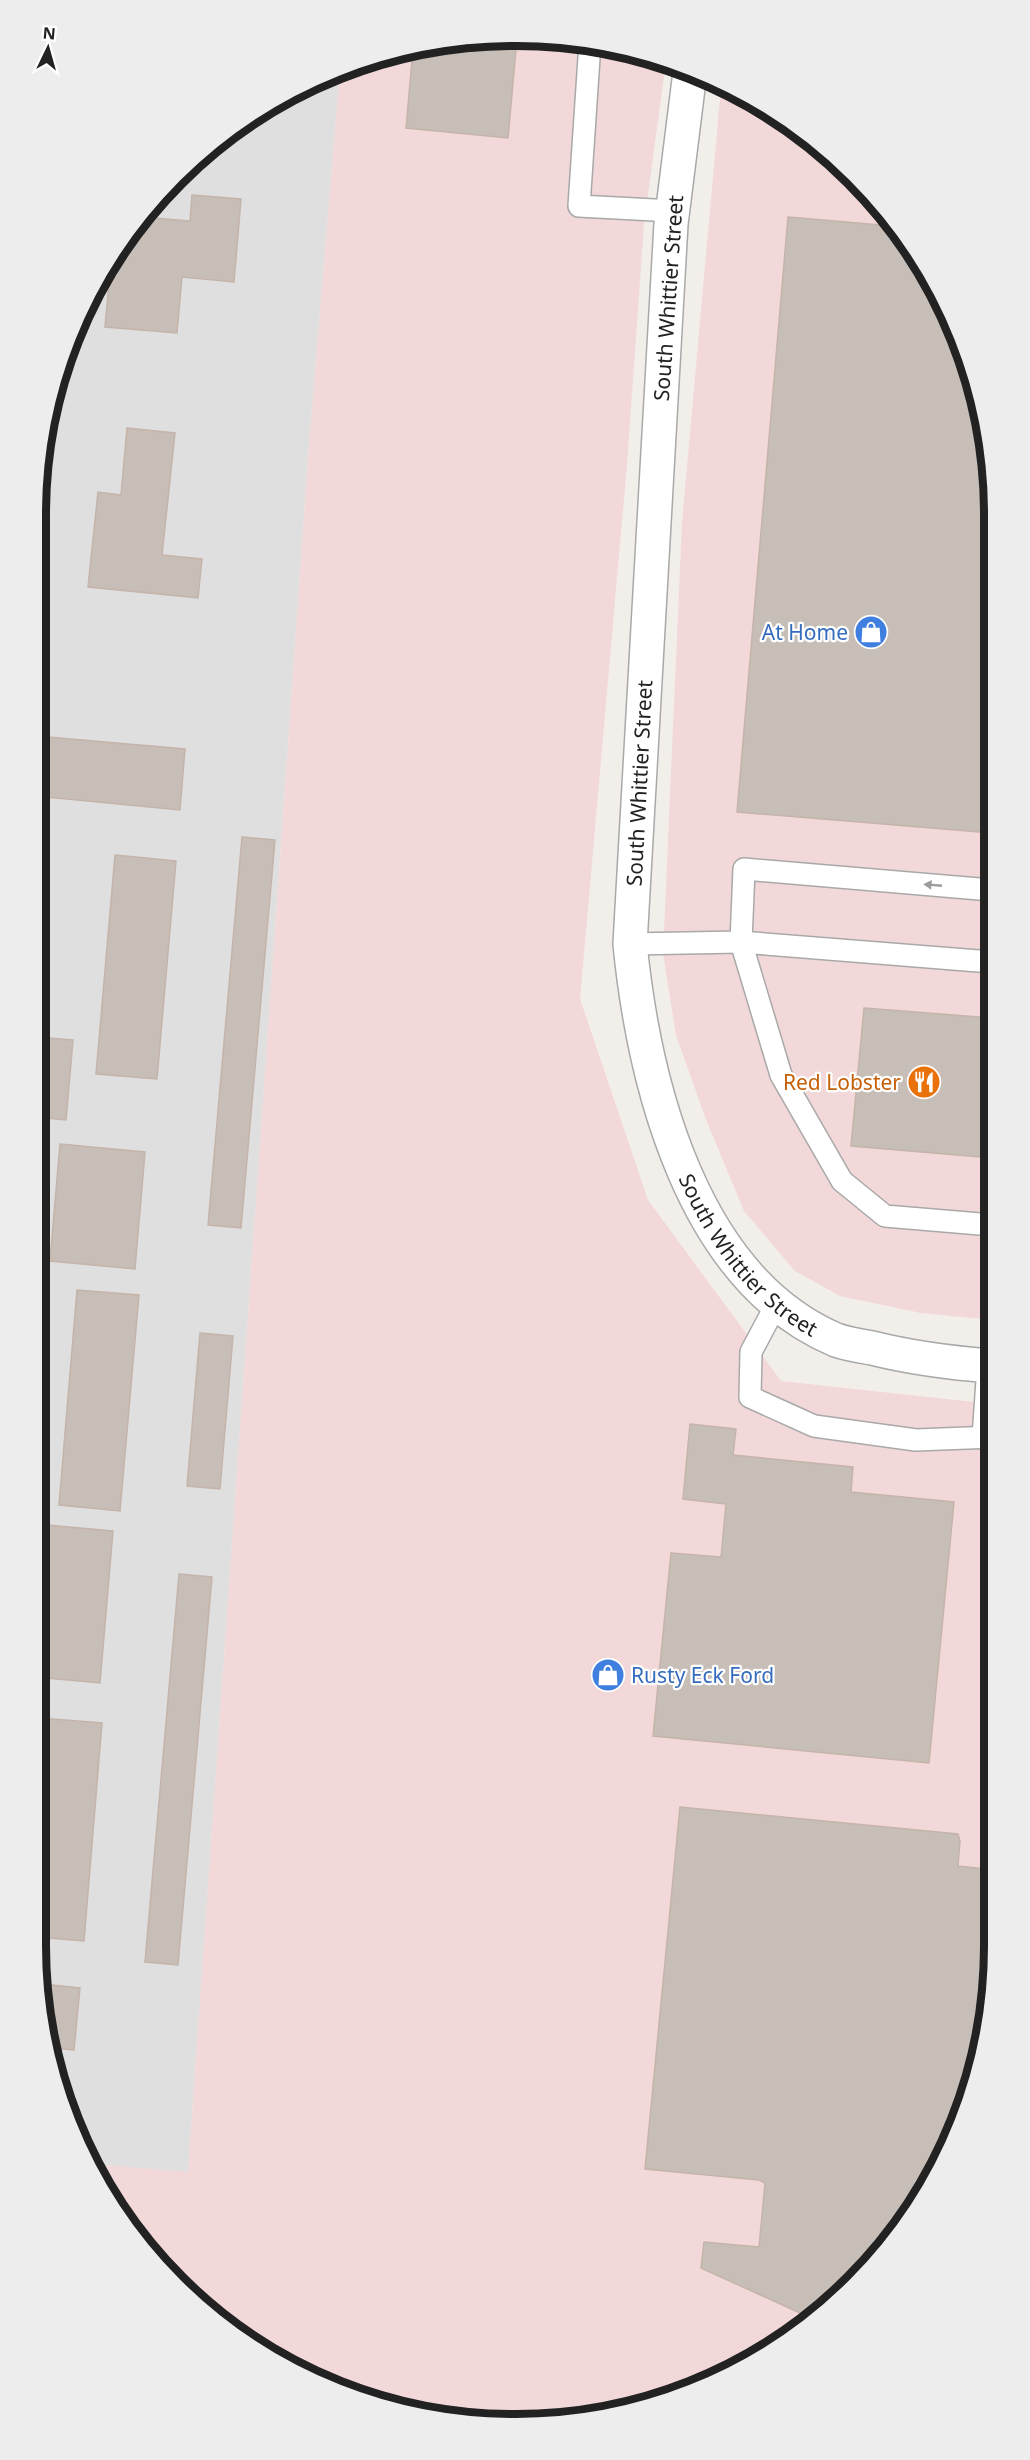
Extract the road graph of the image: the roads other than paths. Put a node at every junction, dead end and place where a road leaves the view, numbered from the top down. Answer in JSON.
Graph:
{"nodes":[{"id":1,"x":589,"y":53,"type":"edge"},
{"id":2,"x":689,"y":80,"type":"edge"},
{"id":3,"x":673,"y":211,"type":"junction"},
{"id":4,"x":984,"y":889,"type":"edge"},
{"id":5,"x":741,"y":942,"type":"junction"},
{"id":6,"x":630,"y":944,"type":"junction"},
{"id":7,"x":984,"y":961,"type":"edge"},
{"id":8,"x":984,"y":1224,"type":"edge"},
{"id":9,"x":777,"y":1303,"type":"junction"},
{"id":10,"x":984,"y":1366,"type":"edge"},
{"id":11,"x":984,"y":1437,"type":"edge"}],
"edges":[{"from":1,"to":3,"type":"lane"},
{"from":2,"to":3,"type":"street","name":"South Whittier Street"},
{"from":3,"to":6,"type":"street","name":"South Whittier Street"},
{"from":4,"to":5,"type":"lane","one_way":true},
{"from":5,"to":6,"type":"lane"},
{"from":5,"to":7,"type":"lane"},
{"from":5,"to":8,"type":"lane"},
{"from":6,"to":9,"type":"street","name":"South Whittier Street"},
{"from":9,"to":10,"type":"street","name":"South Whittier Street"},
{"from":9,"to":11,"type":"lane"}]}
